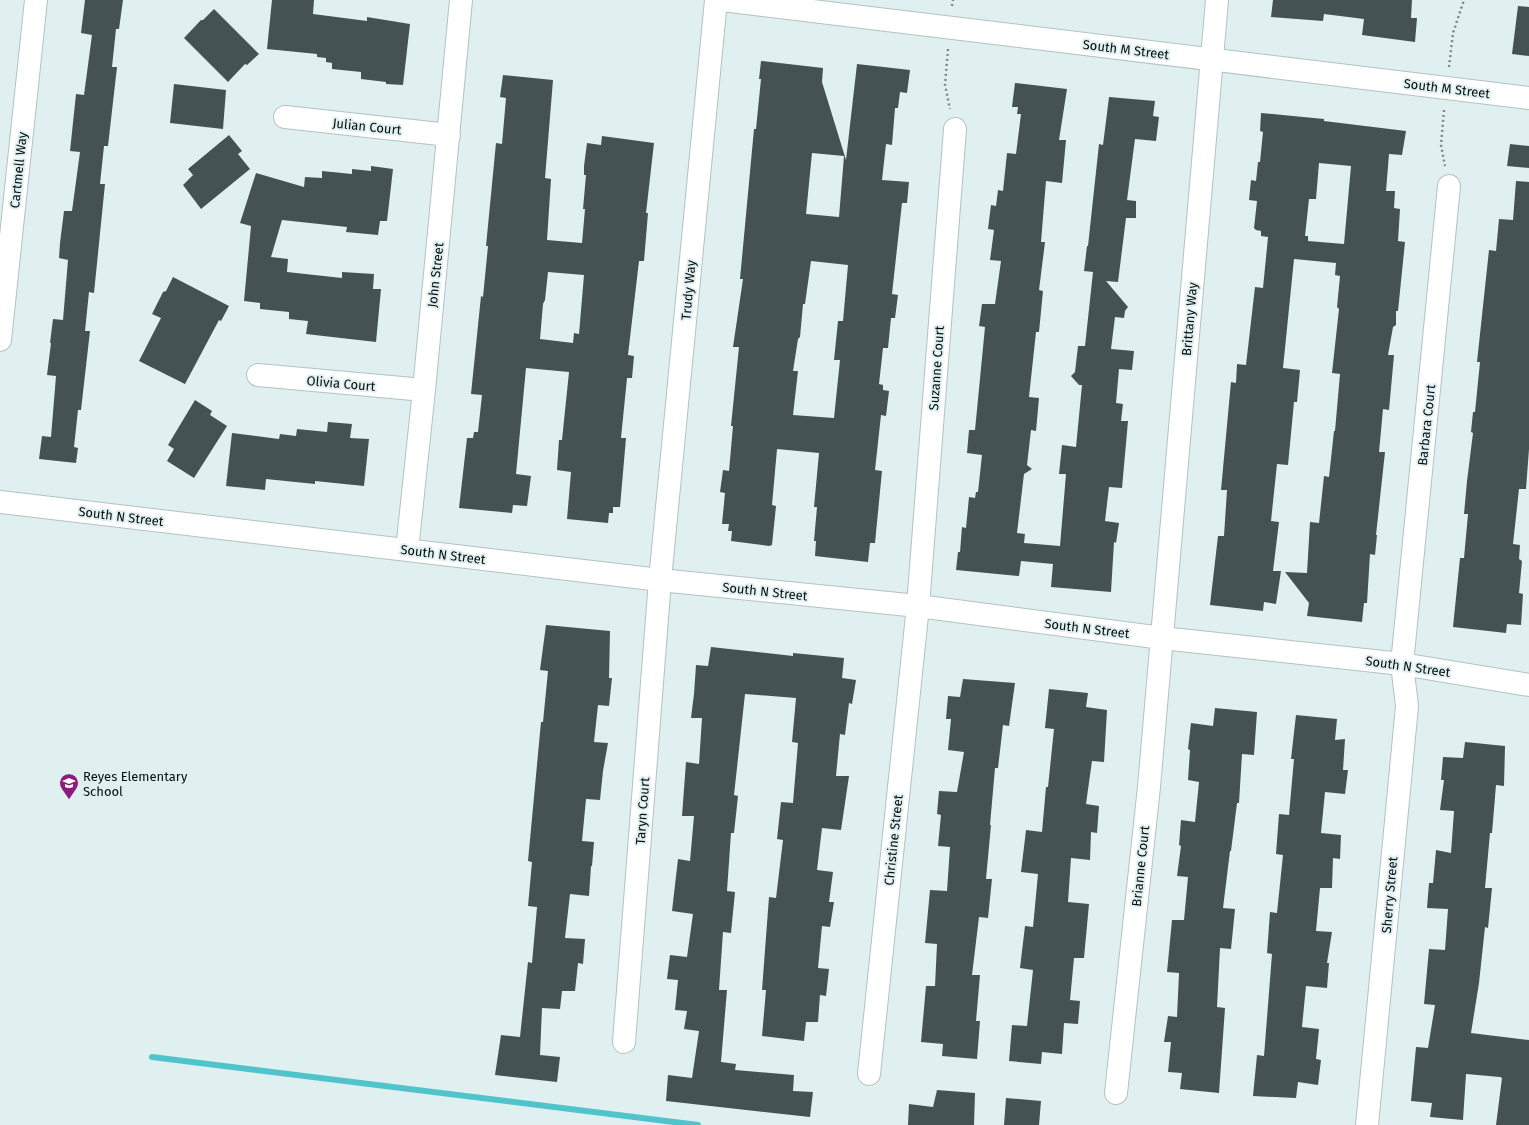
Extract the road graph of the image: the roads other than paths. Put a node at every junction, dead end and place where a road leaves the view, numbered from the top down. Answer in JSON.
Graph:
{"nodes":[{"id":1,"x":36,"y":0,"type":"edge"},
{"id":2,"x":461,"y":0,"type":"edge"},
{"id":3,"x":716,"y":0,"type":"edge"},
{"id":4,"x":722,"y":0,"type":"edge"},
{"id":5,"x":1217,"y":0,"type":"edge"},
{"id":6,"x":1211,"y":59,"type":"junction"},
{"id":7,"x":1529,"y":98,"type":"edge"},
{"id":8,"x":285,"y":117,"type":"dead end"},
{"id":9,"x":955,"y":129,"type":"road end"},
{"id":10,"x":449,"y":135,"type":"junction"},
{"id":11,"x":1449,"y":186,"type":"dead end"},
{"id":12,"x":0,"y":340,"type":"edge"},
{"id":13,"x":258,"y":375,"type":"dead end"},
{"id":14,"x":424,"y":390,"type":"junction"},
{"id":15,"x":0,"y":502,"type":"edge"},
{"id":16,"x":407,"y":550,"type":"junction"},
{"id":17,"x":660,"y":580,"type":"junction"},
{"id":18,"x":918,"y":606,"type":"junction"},
{"id":19,"x":1162,"y":638,"type":"junction"},
{"id":20,"x":1402,"y":664,"type":"junction"},
{"id":21,"x":1529,"y":685,"type":"edge"},
{"id":22,"x":624,"y":1042,"type":"dead end"},
{"id":23,"x":869,"y":1074,"type":"dead end"},
{"id":24,"x":1116,"y":1093,"type":"dead end"},
{"id":25,"x":1367,"y":1125,"type":"edge"}],
"edges":[{"from":1,"to":12,"type":"street","name":"Cartmell Way"},
{"from":2,"to":10,"type":"street","name":"John Street"},
{"from":3,"to":17,"type":"street","name":"Trudy Way"},
{"from":4,"to":6,"type":"street","name":"South M Street"},
{"from":5,"to":6,"type":"street","name":"Brittany Way"},
{"from":6,"to":7,"type":"street","name":"South M Street"},
{"from":6,"to":19,"type":"street","name":"Brittany Way"},
{"from":8,"to":10,"type":"street","name":"Julian Court"},
{"from":9,"to":18,"type":"street","name":"Suzanne Court"},
{"from":10,"to":14,"type":"street","name":"John Street"},
{"from":11,"to":20,"type":"street","name":"Barbara Court"},
{"from":13,"to":14,"type":"street","name":"Olivia Court"},
{"from":14,"to":16,"type":"street","name":"John Street"},
{"from":15,"to":16,"type":"street","name":"South N Street"},
{"from":16,"to":17,"type":"street","name":"South N Street"},
{"from":17,"to":18,"type":"street","name":"South N Street"},
{"from":17,"to":22,"type":"street","name":"Taryn Court"},
{"from":18,"to":19,"type":"street","name":"South N Street"},
{"from":18,"to":23,"type":"street","name":"Christine Street"},
{"from":19,"to":20,"type":"street","name":"South N Street"},
{"from":19,"to":24,"type":"street","name":"Brianne Court"},
{"from":20,"to":21,"type":"street","name":"South N Street"},
{"from":20,"to":25,"type":"street","name":"Sherry Street"}]}
